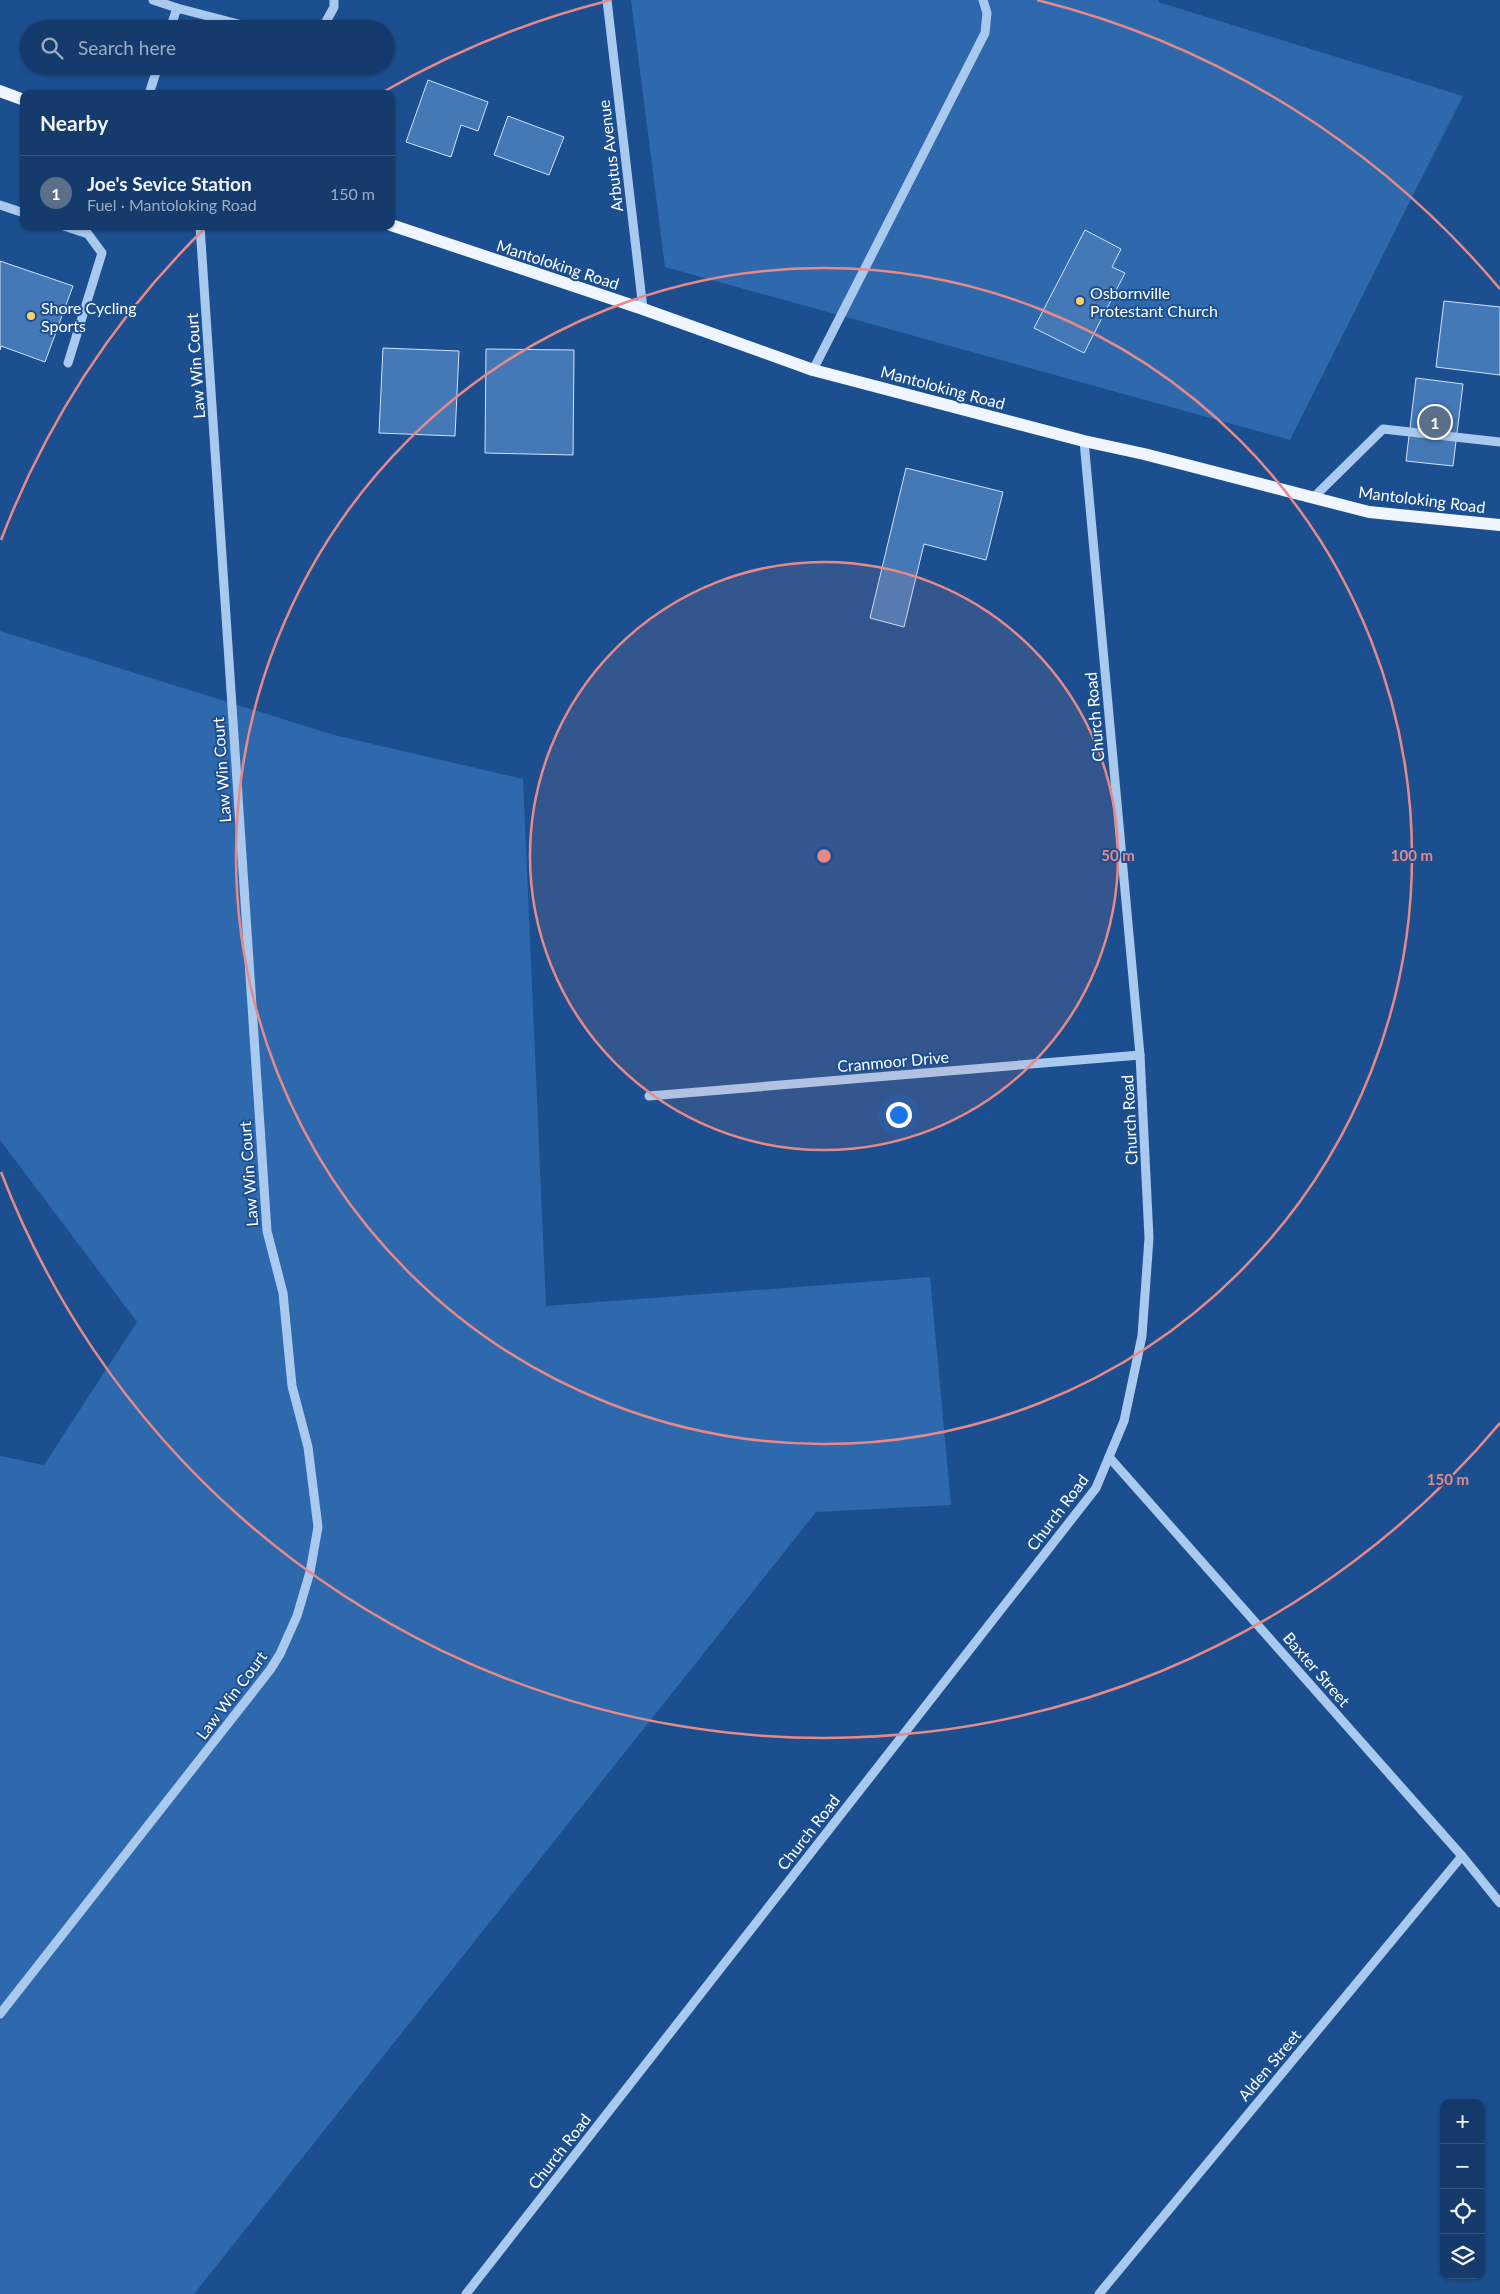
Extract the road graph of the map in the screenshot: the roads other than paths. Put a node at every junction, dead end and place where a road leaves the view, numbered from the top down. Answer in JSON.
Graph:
{"nodes":[{"id":1,"x":153,"y":0,"type":"edge"},
{"id":2,"x":334,"y":0,"type":"edge"},
{"id":3,"x":606,"y":0,"type":"edge"},
{"id":4,"x":983,"y":0,"type":"edge"},
{"id":5,"x":176,"y":8,"type":"junction"},
{"id":6,"x":173,"y":20,"type":"edge"},
{"id":7,"x":222,"y":20,"type":"edge"},
{"id":8,"x":327,"y":20,"type":"edge"},
{"id":9,"x":155,"y":75,"type":"edge"},
{"id":10,"x":150,"y":90,"type":"edge"},
{"id":11,"x":0,"y":91,"type":"edge"},
{"id":12,"x":20,"y":98,"type":"edge"},
{"id":13,"x":0,"y":205,"type":"edge"},
{"id":14,"x":20,"y":212,"type":"edge"},
{"id":15,"x":395,"y":226,"type":"edge"},
{"id":16,"x":76,"y":230,"type":"edge"},
{"id":17,"x":200,"y":230,"type":"edge"},
{"id":18,"x":643,"y":309,"type":"junction"},
{"id":19,"x":68,"y":363,"type":"dead end"},
{"id":20,"x":813,"y":370,"type":"junction"},
{"id":21,"x":1084,"y":441,"type":"junction"},
{"id":22,"x":1500,"y":442,"type":"edge"},
{"id":23,"x":1314,"y":497,"type":"junction"},
{"id":24,"x":1500,"y":525,"type":"edge"},
{"id":25,"x":1140,"y":1055,"type":"junction"},
{"id":26,"x":649,"y":1096,"type":"dead end"},
{"id":27,"x":1109,"y":1457,"type":"junction"},
{"id":28,"x":1462,"y":1856,"type":"junction"},
{"id":29,"x":1500,"y":1903,"type":"edge"},
{"id":30,"x":0,"y":2014,"type":"edge"},
{"id":31,"x":466,"y":2294,"type":"edge"},
{"id":32,"x":1099,"y":2294,"type":"edge"}],
"edges":[{"from":1,"to":5,"type":"street"},
{"from":2,"to":8,"type":"street"},
{"from":3,"to":18,"type":"street","name":"Arbutus Avenue"},
{"from":4,"to":20,"type":"street"},
{"from":5,"to":6,"type":"street"},
{"from":5,"to":7,"type":"street"},
{"from":9,"to":10,"type":"street"},
{"from":11,"to":12,"type":"main road"},
{"from":13,"to":14,"type":"street"},
{"from":15,"to":18,"type":"main road","name":"Mantoloking Road"},
{"from":16,"to":19,"type":"street"},
{"from":17,"to":30,"type":"street","name":"Law Win Court"},
{"from":18,"to":20,"type":"main road","name":"Mantoloking Road"},
{"from":20,"to":21,"type":"main road","name":"Mantoloking Road"},
{"from":21,"to":23,"type":"main road","name":"Mantoloking Road"},
{"from":21,"to":25,"type":"street","name":"Church Road"},
{"from":22,"to":23,"type":"street"},
{"from":23,"to":24,"type":"main road","name":"Mantoloking Road"},
{"from":25,"to":26,"type":"street","name":"Cranmoor Drive"},
{"from":25,"to":27,"type":"street","name":"Church Road"},
{"from":27,"to":28,"type":"street","name":"Baxter Street"},
{"from":27,"to":31,"type":"street","name":"Church Road"},
{"from":28,"to":29,"type":"street","name":"Baxter Street"},
{"from":28,"to":32,"type":"street","name":"Alden Street"}]}
